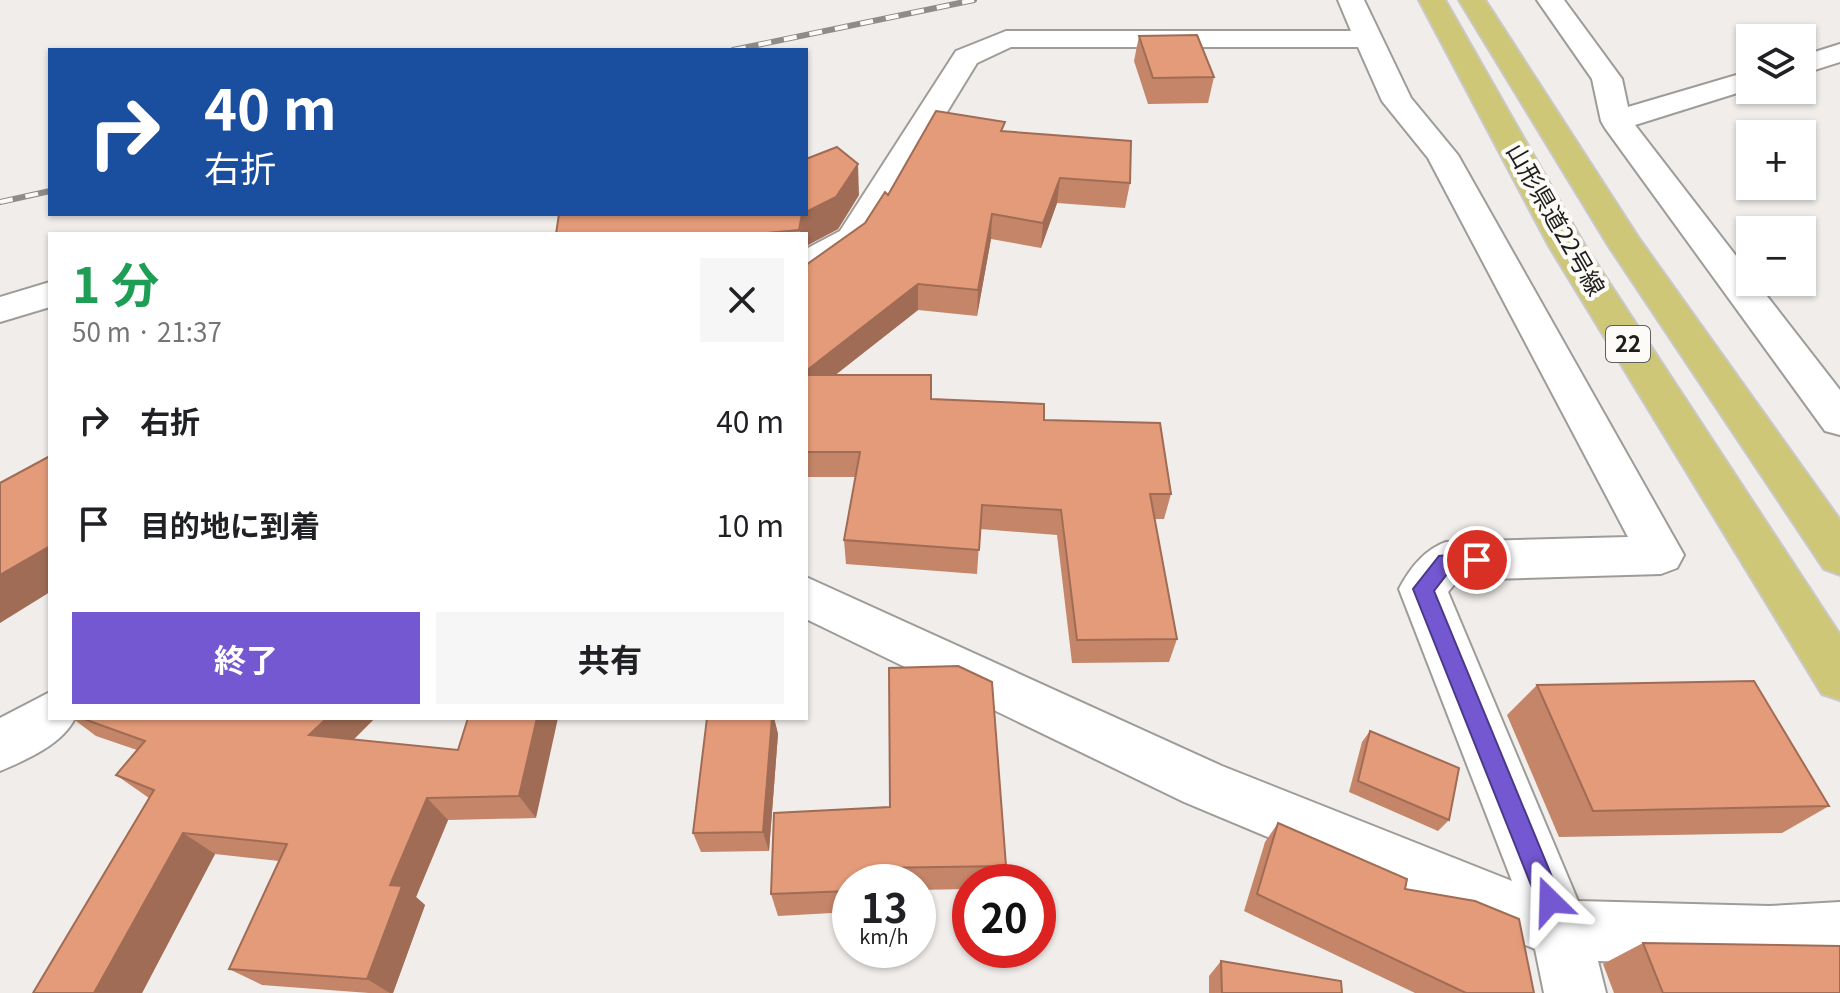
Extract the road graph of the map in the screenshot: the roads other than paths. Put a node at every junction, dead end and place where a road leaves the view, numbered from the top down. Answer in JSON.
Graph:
{"nodes":[{"id":1,"x":1432,"y":0,"type":"edge"},
{"id":2,"x":1472,"y":0,"type":"edge"},
{"id":3,"x":1550,"y":0,"type":"edge"},
{"id":4,"x":1360,"y":19,"type":"edge"},
{"id":5,"x":1840,"y":53,"type":"edge"},
{"id":6,"x":1816,"y":61,"type":"edge"},
{"id":7,"x":1736,"y":84,"type":"edge"},
{"id":8,"x":1616,"y":121,"type":"junction"},
{"id":9,"x":808,"y":263,"type":"edge"},
{"id":10,"x":48,"y":295,"type":"edge"},
{"id":11,"x":0,"y":310,"type":"edge"},
{"id":12,"x":1840,"y":420,"type":"edge"},
{"id":13,"x":1840,"y":556,"type":"edge"},
{"id":14,"x":808,"y":598,"type":"edge"},
{"id":15,"x":1840,"y":678,"type":"edge"},
{"id":16,"x":48,"y":717,"type":"edge"},
{"id":17,"x":0,"y":746,"type":"edge"},
{"id":18,"x":1561,"y":930,"type":"junction"},
{"id":19,"x":1840,"y":932,"type":"edge"},
{"id":20,"x":1575,"y":993,"type":"edge"}],
"edges":[{"from":1,"to":15,"type":"main road","name":"山形県道22号線","number":"22"},
{"from":2,"to":13,"type":"main road","name":"山形県道22号線","number":"22"},
{"from":3,"to":8,"type":"lane"},
{"from":4,"to":9,"type":"lane"},
{"from":4,"to":18,"type":"lane"},
{"from":5,"to":6,"type":"lane"},
{"from":7,"to":8,"type":"lane"},
{"from":8,"to":12,"type":"lane"},
{"from":10,"to":11,"type":"lane"},
{"from":14,"to":18,"type":"lane"},
{"from":16,"to":17,"type":"lane"},
{"from":18,"to":19,"type":"lane"},
{"from":18,"to":20,"type":"lane"}]}
